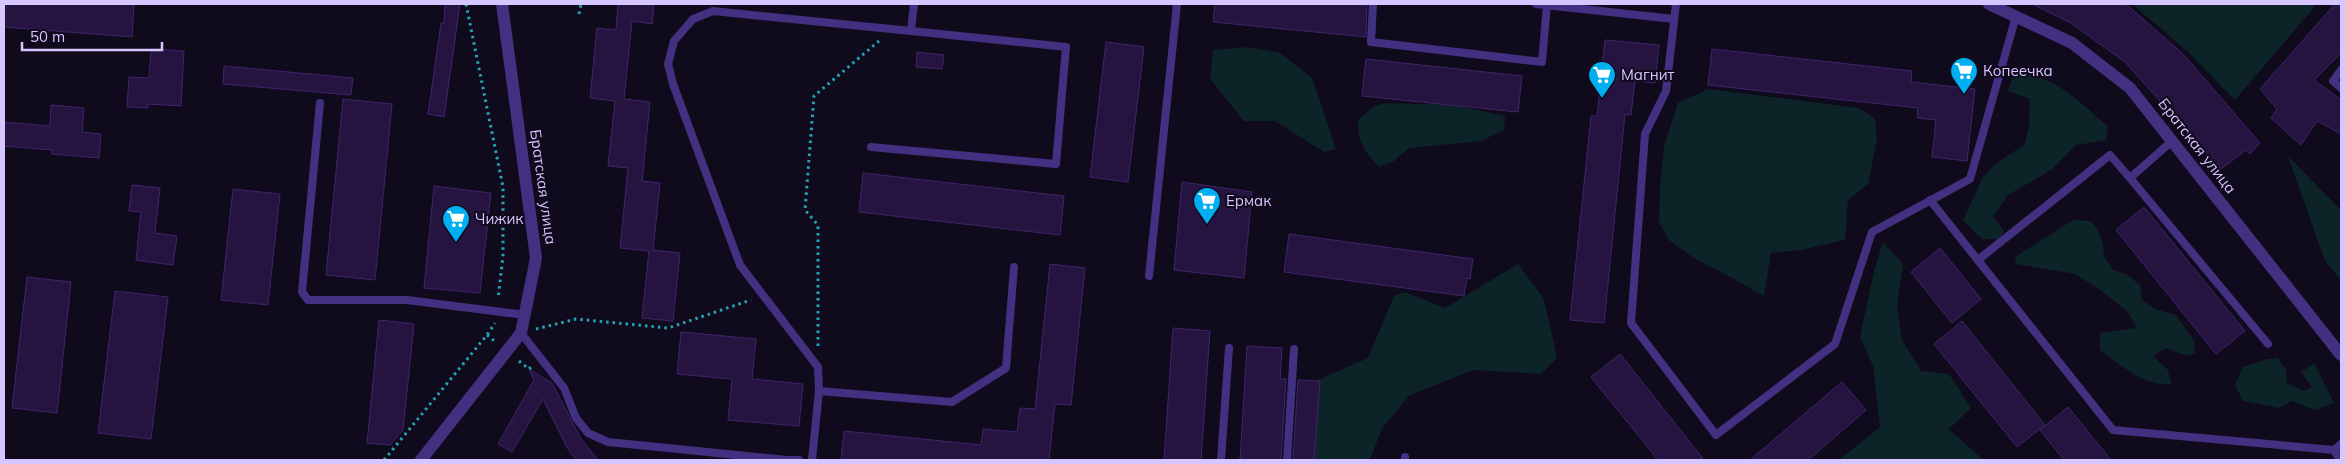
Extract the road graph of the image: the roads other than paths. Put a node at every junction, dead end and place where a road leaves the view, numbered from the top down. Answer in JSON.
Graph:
{"nodes":[{"id":1,"x":502,"y":4,"type":"edge"},
{"id":2,"x":914,"y":4,"type":"edge"},
{"id":3,"x":1177,"y":4,"type":"edge"},
{"id":4,"x":1373,"y":4,"type":"edge"},
{"id":5,"x":1536,"y":4,"type":"edge"},
{"id":6,"x":1676,"y":4,"type":"edge"},
{"id":7,"x":1990,"y":4,"type":"edge"},
{"id":8,"x":1547,"y":5,"type":"junction"},
{"id":9,"x":2016,"y":16,"type":"junction"},
{"id":10,"x":1674,"y":19,"type":"junction"},
{"id":11,"x":911,"y":31,"type":"junction"},
{"id":12,"x":2341,"y":70,"type":"edge"},
{"id":13,"x":2341,"y":88,"type":"edge"},
{"id":14,"x":320,"y":102,"type":"dead end"},
{"id":15,"x":2172,"y":141,"type":"junction"},
{"id":16,"x":871,"y":147,"type":"dead end"},
{"id":17,"x":2130,"y":178,"type":"junction"},
{"id":18,"x":1930,"y":200,"type":"junction"},
{"id":19,"x":1978,"y":260,"type":"junction"},
{"id":20,"x":1014,"y":267,"type":"dead end"},
{"id":21,"x":1149,"y":276,"type":"dead end"},
{"id":22,"x":525,"y":314,"type":"junction"},
{"id":23,"x":521,"y":333,"type":"junction"},
{"id":24,"x":2268,"y":344,"type":"dead end"},
{"id":25,"x":1229,"y":348,"type":"dead end"},
{"id":26,"x":1294,"y":349,"type":"dead end"},
{"id":27,"x":2341,"y":354,"type":"edge"},
{"id":28,"x":819,"y":391,"type":"junction"},
{"id":29,"x":2341,"y":444,"type":"edge"},
{"id":30,"x":2334,"y":450,"type":"junction"},
{"id":31,"x":421,"y":460,"type":"edge"},
{"id":32,"x":787,"y":460,"type":"edge"},
{"id":33,"x":799,"y":460,"type":"edge"},
{"id":34,"x":812,"y":460,"type":"edge"},
{"id":35,"x":1221,"y":460,"type":"edge"},
{"id":36,"x":1286,"y":460,"type":"edge"},
{"id":37,"x":2340,"y":460,"type":"edge"}],
"edges":[{"from":1,"to":22,"type":"street","name":"Братская улица"},
{"from":2,"to":11,"type":"lane"},
{"from":3,"to":21,"type":"lane"},
{"from":4,"to":8,"type":"lane"},
{"from":5,"to":8,"type":"lane"},
{"from":6,"to":10,"type":"lane"},
{"from":7,"to":9,"type":"street","name":"Братская улица"},
{"from":8,"to":10,"type":"lane"},
{"from":9,"to":15,"type":"street","name":"Братская улица"},
{"from":9,"to":18,"type":"lane"},
{"from":10,"to":18,"type":"lane"},
{"from":11,"to":16,"type":"lane"},
{"from":11,"to":28,"type":"lane"},
{"from":12,"to":13,"type":"lane"},
{"from":14,"to":22,"type":"lane"},
{"from":15,"to":17,"type":"lane"},
{"from":15,"to":27,"type":"street","name":"Братская улица"},
{"from":17,"to":19,"type":"lane"},
{"from":17,"to":24,"type":"lane"},
{"from":18,"to":19,"type":"lane"},
{"from":19,"to":30,"type":"lane"},
{"from":20,"to":28,"type":"lane"},
{"from":22,"to":23,"type":"street","name":"Братская улица"},
{"from":23,"to":31,"type":"street","name":"Братская улица"},
{"from":23,"to":32,"type":"lane"},
{"from":25,"to":35,"type":"lane"},
{"from":26,"to":36,"type":"lane"},
{"from":28,"to":34,"type":"lane"},
{"from":29,"to":30,"type":"lane"},
{"from":30,"to":37,"type":"lane"},
{"from":32,"to":33,"type":"lane"}]}
